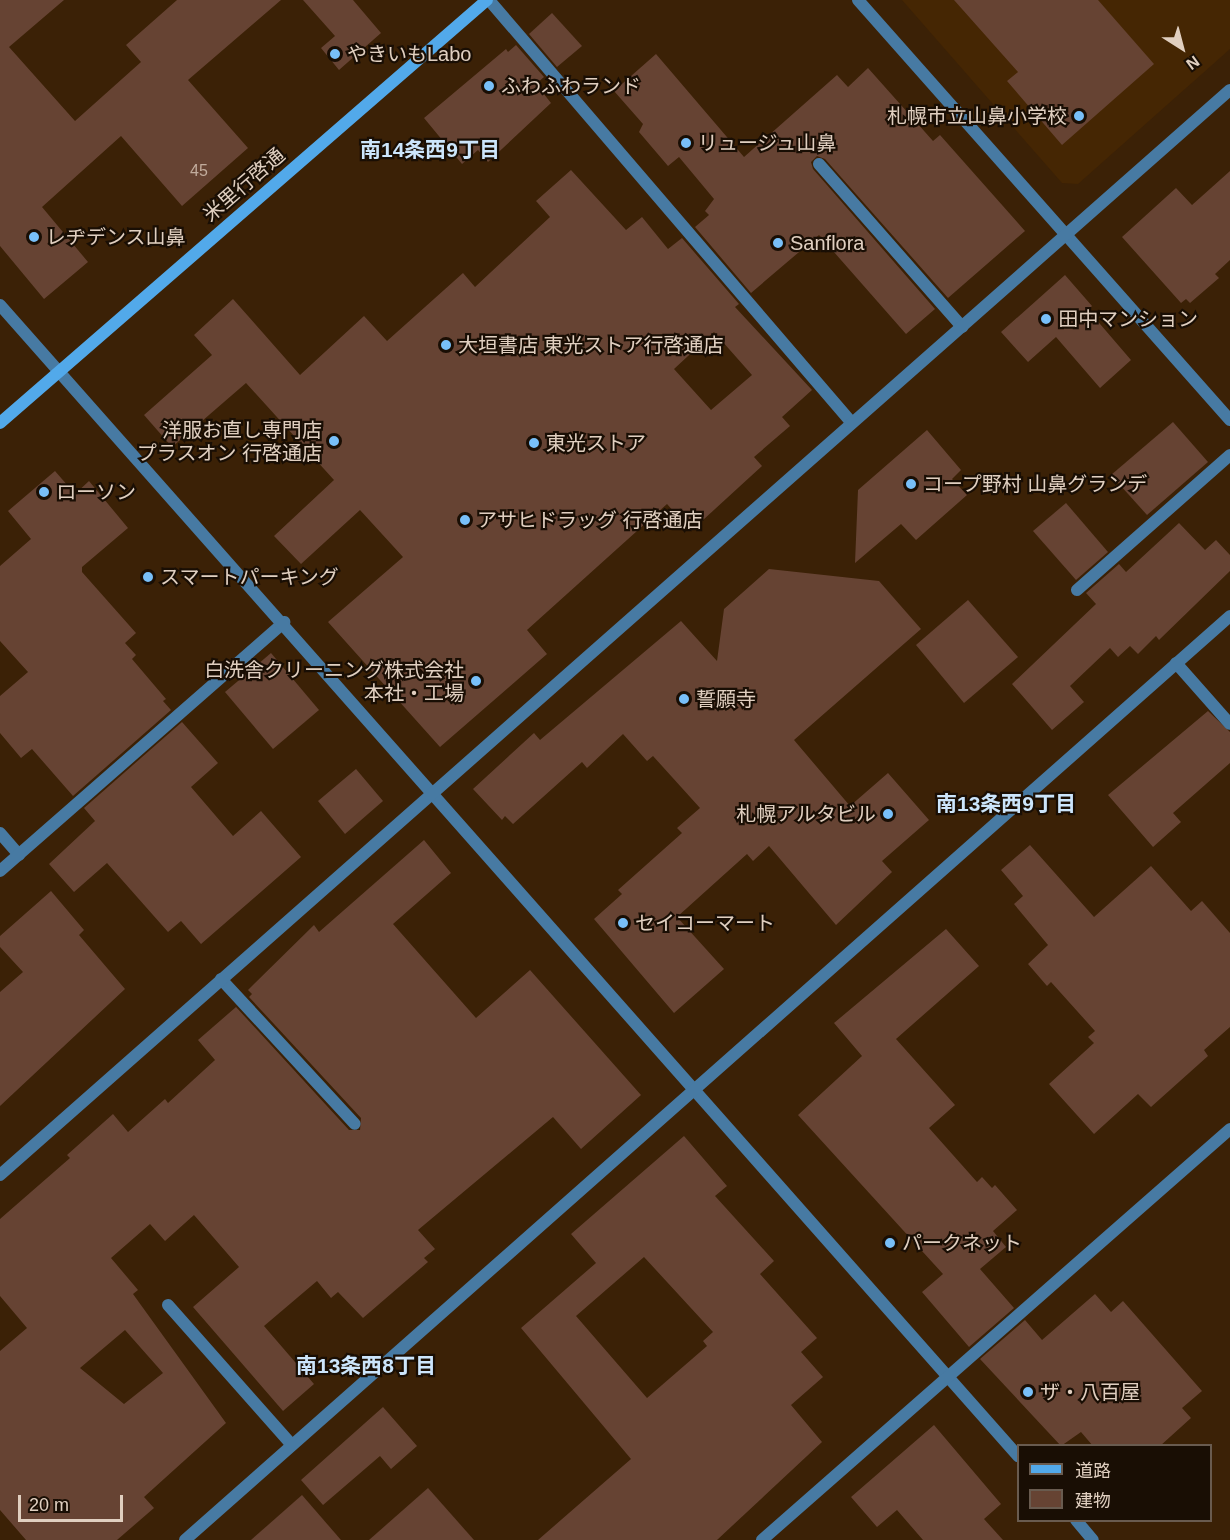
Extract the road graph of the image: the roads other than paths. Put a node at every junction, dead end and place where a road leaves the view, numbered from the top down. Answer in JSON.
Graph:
{"nodes":[{"id":1,"x":488,"y":0,"type":"edge"},
{"id":2,"x":858,"y":0,"type":"edge"},
{"id":3,"x":1230,"y":90,"type":"edge"},
{"id":4,"x":819,"y":164,"type":"dead end"},
{"id":5,"x":1066,"y":236,"type":"junction"},
{"id":6,"x":0,"y":305,"type":"edge"},
{"id":7,"x":962,"y":327,"type":"junction"},
{"id":8,"x":59,"y":372,"type":"junction"},
{"id":9,"x":1230,"y":420,"type":"edge"},
{"id":10,"x":0,"y":423,"type":"edge"},
{"id":11,"x":852,"y":423,"type":"junction"},
{"id":12,"x":1230,"y":454,"type":"edge"},
{"id":13,"x":1077,"y":590,"type":"dead end"},
{"id":14,"x":1230,"y":616,"type":"edge"},
{"id":15,"x":284,"y":622,"type":"junction"},
{"id":16,"x":1176,"y":663,"type":"junction"},
{"id":17,"x":1230,"y":724,"type":"edge"},
{"id":18,"x":433,"y":792,"type":"junction"},
{"id":19,"x":0,"y":833,"type":"edge"},
{"id":20,"x":19,"y":855,"type":"junction"},
{"id":21,"x":0,"y":871,"type":"edge"},
{"id":22,"x":221,"y":979,"type":"junction"},
{"id":23,"x":693,"y":1087,"type":"junction"},
{"id":24,"x":355,"y":1124,"type":"dead end"},
{"id":25,"x":1230,"y":1129,"type":"edge"},
{"id":26,"x":0,"y":1175,"type":"edge"},
{"id":27,"x":168,"y":1305,"type":"dead end"},
{"id":28,"x":948,"y":1376,"type":"junction"},
{"id":29,"x":292,"y":1445,"type":"junction"},
{"id":30,"x":1017,"y":1455,"type":"edge"},
{"id":31,"x":1077,"y":1522,"type":"edge"},
{"id":32,"x":185,"y":1540,"type":"edge"},
{"id":33,"x":762,"y":1540,"type":"edge"},
{"id":34,"x":1093,"y":1540,"type":"edge"}],
"edges":[{"from":1,"to":8,"type":"street","name":"米里行啓通"},
{"from":1,"to":11,"type":"street"},
{"from":2,"to":5,"type":"street"},
{"from":3,"to":5,"type":"street"},
{"from":4,"to":7,"type":"street"},
{"from":5,"to":7,"type":"street"},
{"from":5,"to":9,"type":"street"},
{"from":6,"to":8,"type":"street"},
{"from":7,"to":11,"type":"street"},
{"from":8,"to":10,"type":"street","name":"米里行啓通"},
{"from":8,"to":15,"type":"street"},
{"from":11,"to":18,"type":"street"},
{"from":12,"to":13,"type":"street"},
{"from":14,"to":16,"type":"street"},
{"from":15,"to":18,"type":"street"},
{"from":15,"to":20,"type":"street"},
{"from":16,"to":17,"type":"street"},
{"from":16,"to":23,"type":"street"},
{"from":18,"to":22,"type":"street"},
{"from":18,"to":23,"type":"street"},
{"from":19,"to":20,"type":"street"},
{"from":20,"to":21,"type":"street"},
{"from":22,"to":24,"type":"street"},
{"from":22,"to":26,"type":"street"},
{"from":23,"to":28,"type":"street"},
{"from":23,"to":29,"type":"street"},
{"from":25,"to":28,"type":"street"},
{"from":27,"to":29,"type":"street"},
{"from":28,"to":30,"type":"street"},
{"from":28,"to":33,"type":"street"},
{"from":29,"to":32,"type":"street"},
{"from":31,"to":34,"type":"street"}]}
